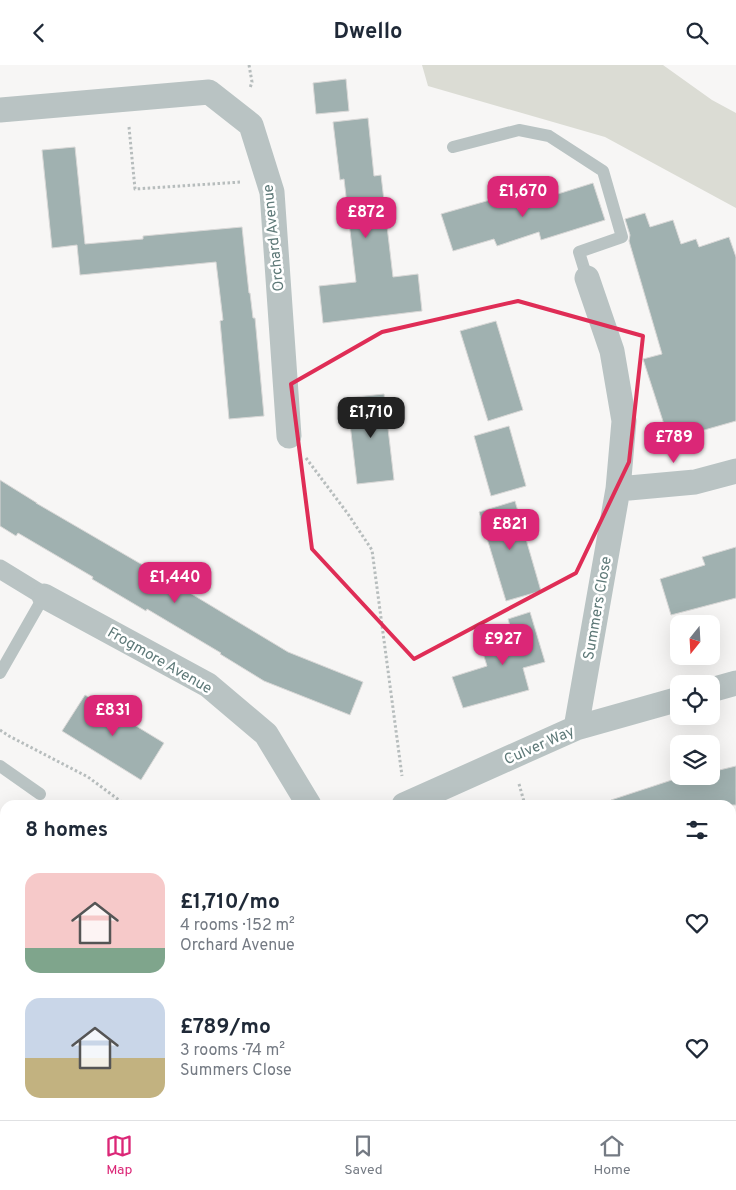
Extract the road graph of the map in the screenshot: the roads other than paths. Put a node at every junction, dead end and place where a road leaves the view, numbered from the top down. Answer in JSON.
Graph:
{"nodes":[{"id":1,"x":0,"y":110,"type":"edge"},
{"id":2,"x":452,"y":147,"type":"dead end"},
{"id":3,"x":587,"y":278,"type":"joint"},
{"id":4,"x":289,"y":436,"type":"road end"},
{"id":5,"x":736,"y":471,"type":"edge"},
{"id":6,"x":618,"y":489,"type":"junction"},
{"id":7,"x":0,"y":569,"type":"edge"},
{"id":8,"x":44,"y":596,"type":"junction"},
{"id":9,"x":0,"y":673,"type":"edge"},
{"id":10,"x":736,"y":683,"type":"edge"},
{"id":11,"x":720,"y":687,"type":"edge"},
{"id":12,"x":670,"y":701,"type":"edge"},
{"id":13,"x":576,"y":727,"type":"junction"},
{"id":14,"x":0,"y":766,"type":"edge"},
{"id":15,"x":40,"y":794,"type":"dead end"},
{"id":16,"x":307,"y":800,"type":"edge"},
{"id":17,"x":416,"y":800,"type":"edge"}],
"edges":[{"from":1,"to":4,"type":"street","name":"Orchard Avenue"},
{"from":2,"to":3,"type":"lane"},
{"from":3,"to":6,"type":"street","name":"Summers Close"},
{"from":5,"to":6,"type":"street"},
{"from":6,"to":13,"type":"street","name":"Summers Close"},
{"from":7,"to":8,"type":"street","name":"Frogmore Avenue"},
{"from":8,"to":9,"type":"lane"},
{"from":8,"to":16,"type":"street","name":"Frogmore Avenue"},
{"from":10,"to":11,"type":"street"},
{"from":12,"to":13,"type":"street","name":"Culver Way"},
{"from":13,"to":17,"type":"street","name":"Culver Way"},
{"from":14,"to":15,"type":"lane"}]}
